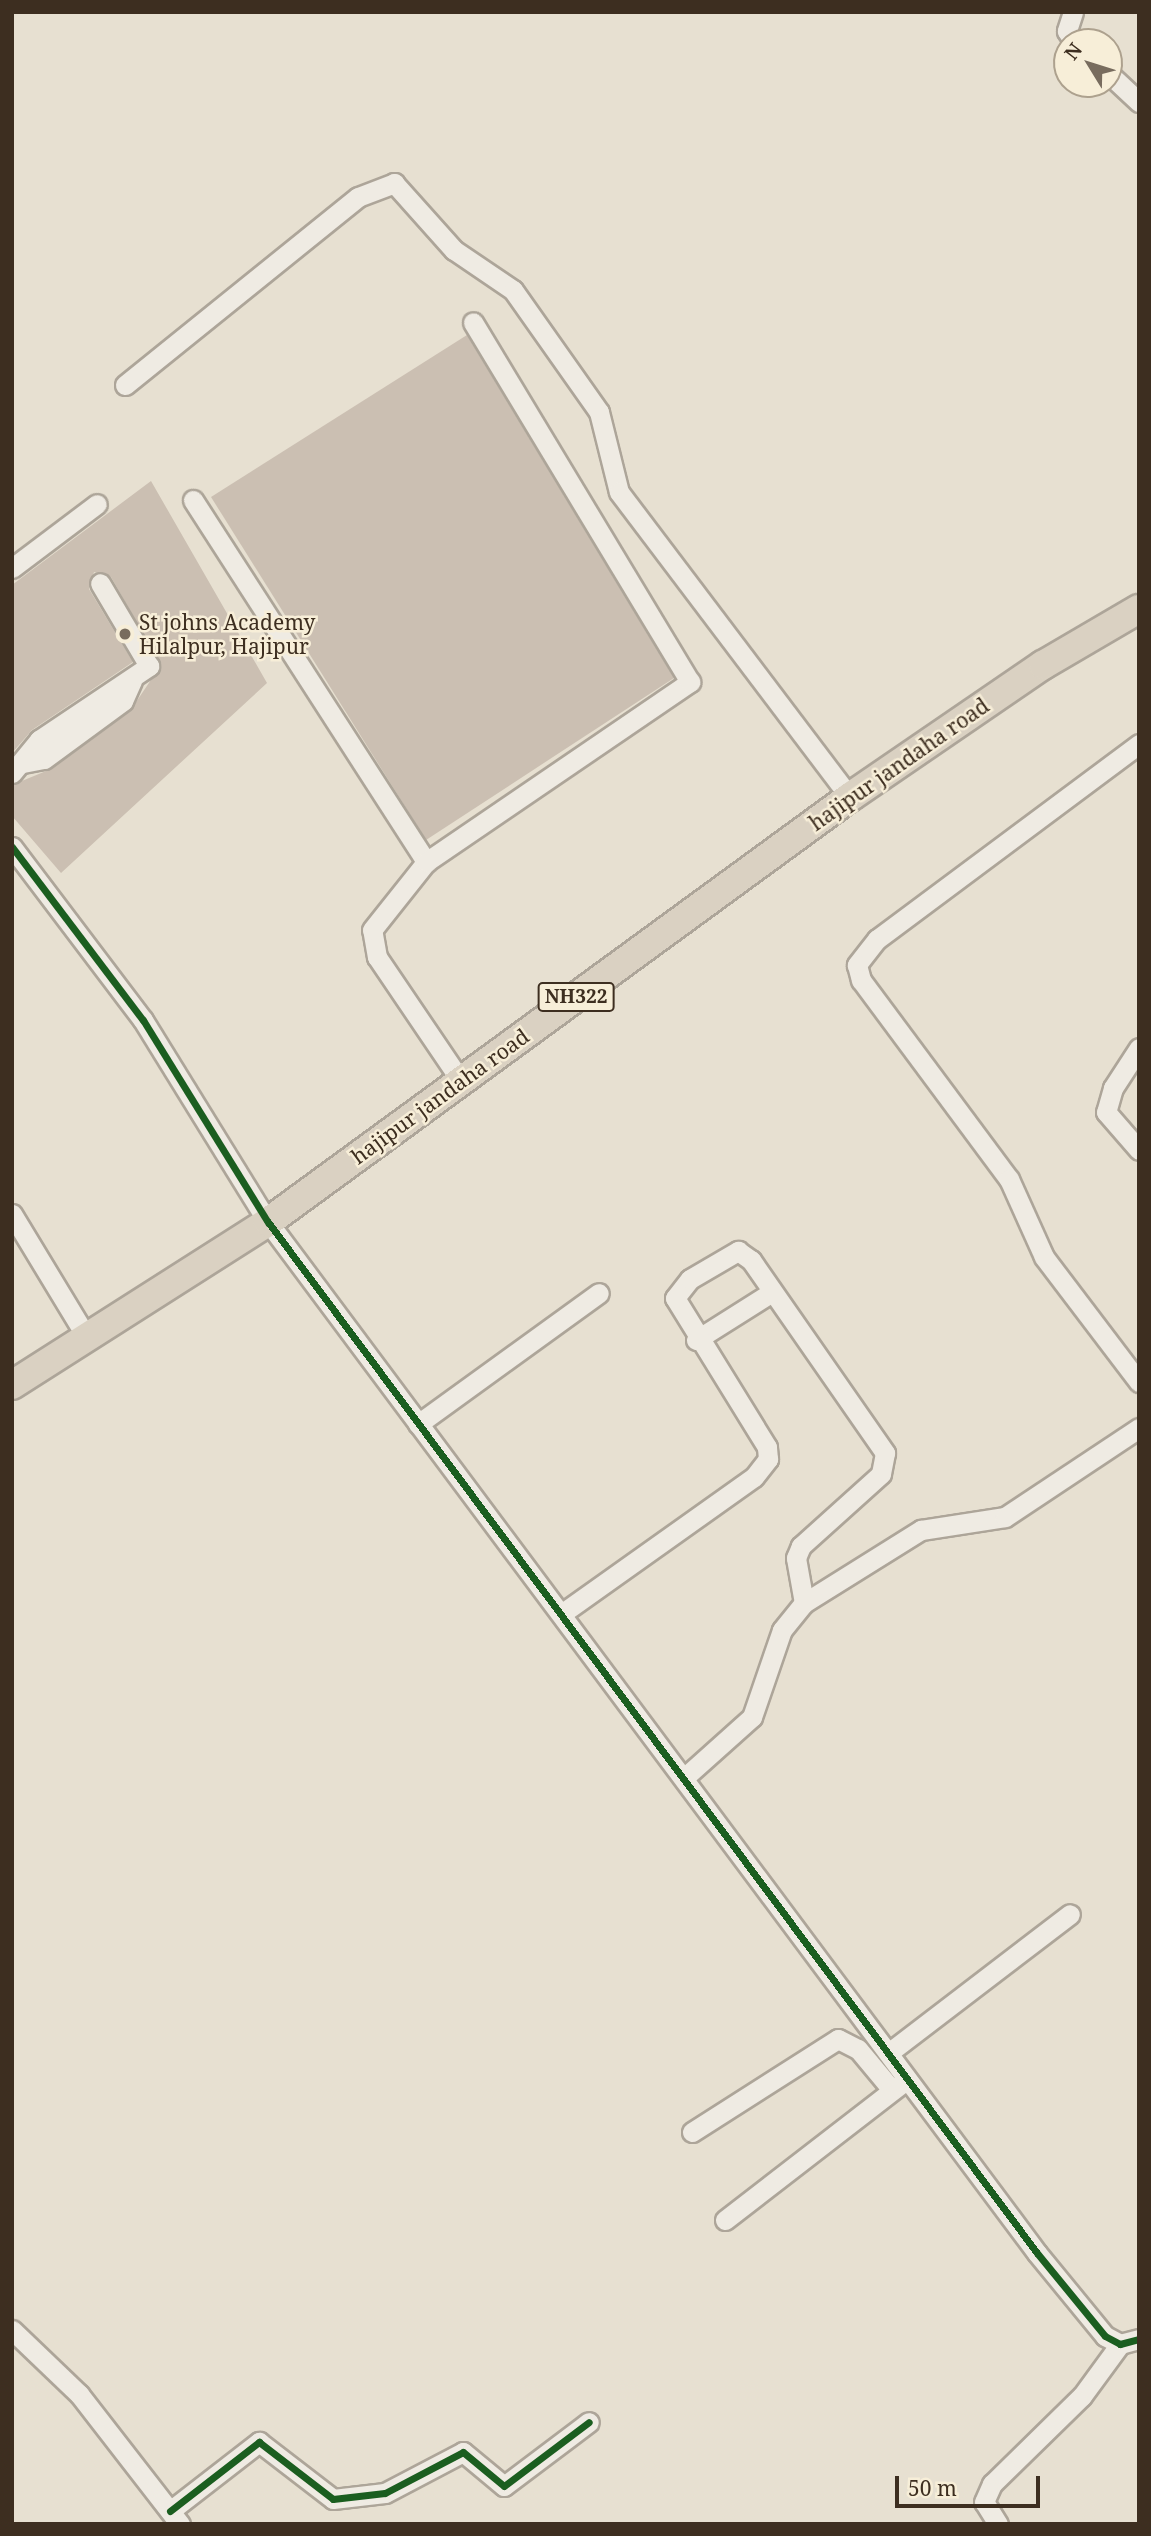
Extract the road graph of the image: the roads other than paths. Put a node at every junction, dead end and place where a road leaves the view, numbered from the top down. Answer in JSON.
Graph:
{"nodes":[{"id":1,"x":1123,"y":87,"type":"edge"},
{"id":2,"x":1139,"y":102,"type":"edge"},
{"id":3,"x":473,"y":322,"type":"dead end"},
{"id":4,"x":125,"y":385,"type":"dead end"},
{"id":5,"x":193,"y":500,"type":"dead end"},
{"id":6,"x":97,"y":504,"type":"dead end"},
{"id":7,"x":12,"y":568,"type":"edge"},
{"id":8,"x":100,"y":583,"type":"dead end"},
{"id":9,"x":1139,"y":609,"type":"edge"},
{"id":10,"x":1139,"y":744,"type":"edge"},
{"id":11,"x":18,"y":768,"type":"edge"},
{"id":12,"x":850,"y":797,"type":"junction"},
{"id":13,"x":12,"y":847,"type":"edge"},
{"id":14,"x":426,"y":862,"type":"junction"},
{"id":15,"x":1139,"y":1048,"type":"edge"},
{"id":16,"x":460,"y":1081,"type":"junction"},
{"id":17,"x":1139,"y":1150,"type":"edge"},
{"id":18,"x":12,"y":1214,"type":"edge"},
{"id":19,"x":268,"y":1222,"type":"junction"},
{"id":20,"x":772,"y":1292,"type":"junction"},
{"id":21,"x":600,"y":1293,"type":"dead end"},
{"id":22,"x":88,"y":1338,"type":"junction"},
{"id":23,"x":696,"y":1340,"type":"junction"},
{"id":24,"x":1139,"y":1382,"type":"edge"},
{"id":25,"x":13,"y":1383,"type":"edge"},
{"id":26,"x":418,"y":1424,"type":"junction"},
{"id":27,"x":1139,"y":1428,"type":"edge"},
{"id":28,"x":803,"y":1603,"type":"junction"},
{"id":29,"x":564,"y":1612,"type":"junction"},
{"id":30,"x":685,"y":1777,"type":"junction"},
{"id":31,"x":1070,"y":1914,"type":"dead end"},
{"id":32,"x":891,"y":2051,"type":"junction"},
{"id":33,"x":910,"y":2077,"type":"junction"},
{"id":34,"x":892,"y":2090,"type":"junction"},
{"id":35,"x":692,"y":2132,"type":"dead end"},
{"id":36,"x":725,"y":2220,"type":"dead end"},
{"id":37,"x":12,"y":2330,"type":"edge"},
{"id":38,"x":1130,"y":2342,"type":"edge"},
{"id":39,"x":589,"y":2422,"type":"dead end"},
{"id":40,"x":175,"y":2517,"type":"edge"},
{"id":41,"x":998,"y":2524,"type":"edge"}],
"edges":[{"from":1,"to":2,"type":"street"},
{"from":3,"to":14,"type":"street"},
{"from":4,"to":12,"type":"street"},
{"from":5,"to":14,"type":"street"},
{"from":6,"to":7,"type":"street"},
{"from":8,"to":11,"type":"street"},
{"from":9,"to":12,"type":"highway","name":"hajipur jandaha road","number":"NH322"},
{"from":10,"to":24,"type":"street"},
{"from":12,"to":16,"type":"highway","name":"hajipur jandaha road","number":"NH322"},
{"from":13,"to":19,"type":"street"},
{"from":14,"to":16,"type":"street"},
{"from":15,"to":17,"type":"street"},
{"from":16,"to":19,"type":"highway","name":"hajipur jandaha road","number":"NH322"},
{"from":18,"to":22,"type":"street"},
{"from":19,"to":22,"type":"highway","name":"hajipur jandaha road","number":"NH322"},
{"from":19,"to":26,"type":"street"},
{"from":20,"to":23,"type":"street"},
{"from":20,"to":23,"type":"street"},
{"from":20,"to":28,"type":"street"},
{"from":21,"to":26,"type":"street"},
{"from":22,"to":25,"type":"highway","name":"hajipur jandaha road","number":"NH322"},
{"from":23,"to":29,"type":"street"},
{"from":26,"to":29,"type":"street"},
{"from":27,"to":28,"type":"street"},
{"from":28,"to":30,"type":"street"},
{"from":29,"to":30,"type":"street"},
{"from":30,"to":32,"type":"street"},
{"from":31,"to":32,"type":"street"},
{"from":32,"to":33,"type":"street"},
{"from":33,"to":34,"type":"street"},
{"from":33,"to":38,"type":"street"},
{"from":34,"to":35,"type":"street"},
{"from":34,"to":36,"type":"street"},
{"from":37,"to":40,"type":"street"},
{"from":38,"to":41,"type":"street"},
{"from":39,"to":40,"type":"street"}]}
